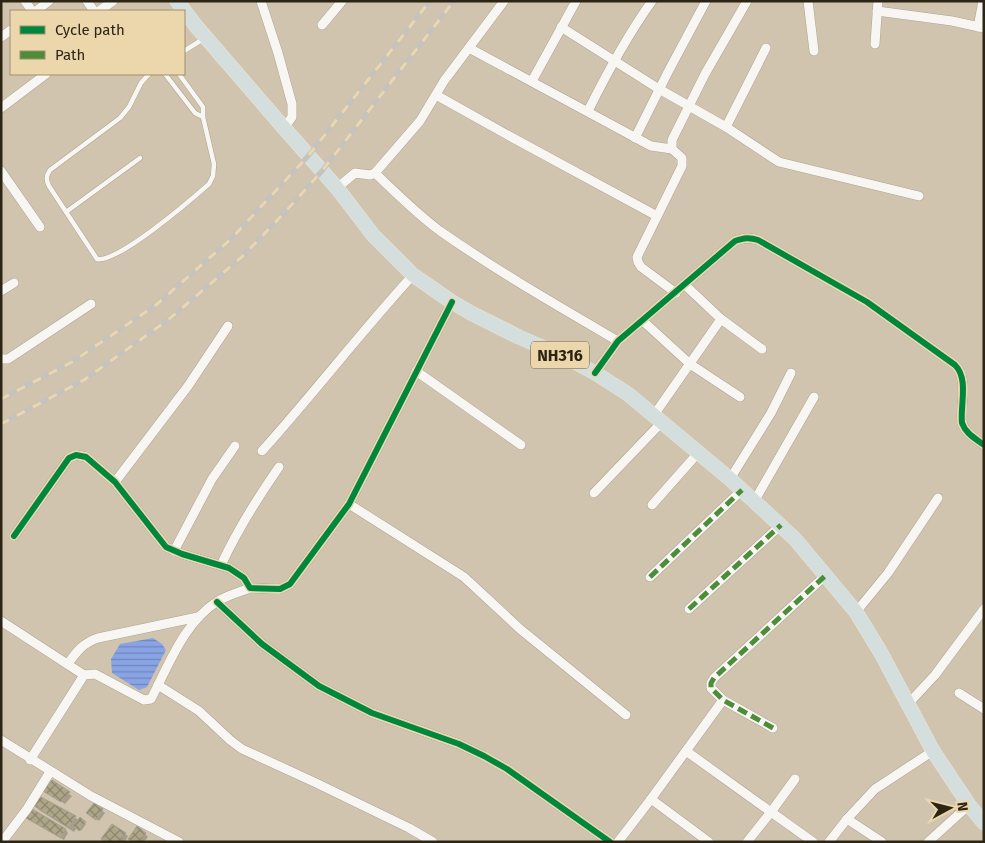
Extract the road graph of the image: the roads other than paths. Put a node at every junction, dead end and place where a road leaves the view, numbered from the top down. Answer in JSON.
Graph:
{"nodes":[{"id":1,"x":49,"y":1,"type":"edge"},
{"id":2,"x":113,"y":1,"type":"edge"},
{"id":3,"x":261,"y":1,"type":"edge"},
{"id":4,"x":342,"y":1,"type":"edge"},
{"id":5,"x":504,"y":1,"type":"edge"},
{"id":6,"x":576,"y":1,"type":"edge"},
{"id":7,"x":652,"y":1,"type":"edge"},
{"id":8,"x":706,"y":1,"type":"edge"},
{"id":9,"x":746,"y":1,"type":"edge"},
{"id":10,"x":808,"y":1,"type":"edge"},
{"id":11,"x":878,"y":1,"type":"edge"},
{"id":12,"x":983,"y":1,"type":"edge"},
{"id":13,"x":37,"y":10,"type":"edge"},
{"id":14,"x":100,"y":10,"type":"edge"},
{"id":15,"x":185,"y":11,"type":"edge"},
{"id":16,"x":877,"y":12,"type":"junction"},
{"id":17,"x":322,"y":26,"type":"dead end"},
{"id":18,"x":561,"y":27,"type":"junction"},
{"id":19,"x":981,"y":28,"type":"edge"},
{"id":20,"x":206,"y":37,"type":"junction"},
{"id":21,"x":875,"y":44,"type":"dead end"},
{"id":22,"x":469,"y":48,"type":"junction"},
{"id":23,"x":766,"y":48,"type":"dead end"},
{"id":24,"x":185,"y":50,"type":"edge"},
{"id":25,"x":814,"y":50,"type":"dead end"},
{"id":26,"x":614,"y":61,"type":"junction"},
{"id":27,"x":45,"y":75,"type":"edge"},
{"id":28,"x":148,"y":75,"type":"edge"},
{"id":29,"x":166,"y":75,"type":"edge"},
{"id":30,"x":180,"y":75,"type":"edge"},
{"id":31,"x":532,"y":81,"type":"junction"},
{"id":32,"x":659,"y":89,"type":"junction"},
{"id":33,"x":436,"y":95,"type":"junction"},
{"id":34,"x":689,"y":106,"type":"junction"},
{"id":35,"x":1,"y":108,"type":"edge"},
{"id":36,"x":588,"y":111,"type":"junction"},
{"id":37,"x":203,"y":116,"type":"junction"},
{"id":38,"x":726,"y":127,"type":"junction"},
{"id":39,"x":284,"y":128,"type":"junction"},
{"id":40,"x":635,"y":138,"type":"junction"},
{"id":41,"x":672,"y":149,"type":"junction"},
{"id":42,"x":140,"y":158,"type":"dead end"},
{"id":43,"x":1,"y":171,"type":"edge"},
{"id":44,"x":374,"y":173,"type":"junction"},
{"id":45,"x":337,"y":188,"type":"junction"},
{"id":46,"x":919,"y":196,"type":"dead end"},
{"id":47,"x":66,"y":212,"type":"junction"},
{"id":48,"x":657,"y":216,"type":"junction"},
{"id":49,"x":40,"y":228,"type":"dead end"},
{"id":50,"x":413,"y":275,"type":"junction"},
{"id":51,"x":14,"y":283,"type":"dead end"},
{"id":52,"x":685,"y":286,"type":"junction"},
{"id":53,"x":1,"y":291,"type":"edge"},
{"id":54,"x":676,"y":293,"type":"junction"},
{"id":55,"x":452,"y":302,"type":"junction"},
{"id":56,"x":92,"y":304,"type":"dead end"},
{"id":57,"x":721,"y":319,"type":"junction"},
{"id":58,"x":643,"y":321,"type":"junction"},
{"id":59,"x":228,"y":326,"type":"dead end"},
{"id":60,"x":618,"y":341,"type":"junction"},
{"id":61,"x":762,"y":349,"type":"dead end"},
{"id":62,"x":1,"y":359,"type":"edge"},
{"id":63,"x":690,"y":364,"type":"junction"},
{"id":64,"x":416,"y":371,"type":"junction"},
{"id":65,"x":595,"y":373,"type":"junction"},
{"id":66,"x":791,"y":373,"type":"dead end"},
{"id":67,"x":740,"y":397,"type":"dead end"},
{"id":68,"x":814,"y":397,"type":"dead end"},
{"id":69,"x":658,"y":418,"type":"junction"},
{"id":70,"x":521,"y":444,"type":"dead end"},
{"id":71,"x":984,"y":444,"type":"edge"},
{"id":72,"x":235,"y":446,"type":"dead end"},
{"id":73,"x":262,"y":450,"type":"dead end"},
{"id":74,"x":698,"y":453,"type":"junction"},
{"id":75,"x":279,"y":467,"type":"dead end"},
{"id":76,"x":730,"y":479,"type":"junction"},
{"id":77,"x":115,"y":482,"type":"junction"},
{"id":78,"x":742,"y":490,"type":"junction"},
{"id":79,"x":594,"y":493,"type":"dead end"},
{"id":80,"x":938,"y":498,"type":"dead end"},
{"id":81,"x":755,"y":500,"type":"junction"},
{"id":82,"x":349,"y":504,"type":"junction"},
{"id":83,"x":652,"y":505,"type":"dead end"},
{"id":84,"x":781,"y":525,"type":"junction"},
{"id":85,"x":14,"y":536,"type":"dead end"},
{"id":86,"x":174,"y":551,"type":"junction"},
{"id":87,"x":221,"y":565,"type":"junction"},
{"id":88,"x":826,"y":575,"type":"junction"},
{"id":89,"x":650,"y":577,"type":"dead end"},
{"id":90,"x":250,"y":588,"type":"junction"},
{"id":91,"x":217,"y":602,"type":"junction"},
{"id":92,"x":689,"y":609,"type":"dead end"},
{"id":93,"x":984,"y":609,"type":"edge"},
{"id":94,"x":856,"y":612,"type":"junction"},
{"id":95,"x":198,"y":617,"type":"junction"},
{"id":96,"x":1,"y":621,"type":"edge"},
{"id":97,"x":68,"y":664,"type":"junction"},
{"id":98,"x":84,"y":675,"type":"junction"},
{"id":99,"x":158,"y":685,"type":"junction"},
{"id":100,"x":959,"y":694,"type":"dead end"},
{"id":101,"x":723,"y":700,"type":"junction"},
{"id":102,"x":908,"y":704,"type":"junction"},
{"id":103,"x":984,"y":709,"type":"edge"},
{"id":104,"x":626,"y":716,"type":"dead end"},
{"id":105,"x":773,"y":728,"type":"dead end"},
{"id":106,"x":1,"y":740,"type":"edge"},
{"id":107,"x":686,"y":751,"type":"junction"},
{"id":108,"x":932,"y":751,"type":"junction"},
{"id":109,"x":30,"y":760,"type":"junction"},
{"id":110,"x":50,"y":772,"type":"junction"},
{"id":111,"x":795,"y":779,"type":"dead end"},
{"id":112,"x":651,"y":799,"type":"junction"},
{"id":113,"x":969,"y":805,"type":"junction"},
{"id":114,"x":771,"y":812,"type":"junction"},
{"id":115,"x":847,"y":819,"type":"junction"},
{"id":116,"x":984,"y":823,"type":"edge"},
{"id":117,"x":164,"y":839,"type":"edge"},
{"id":118,"x":2,"y":842,"type":"edge"},
{"id":119,"x":179,"y":842,"type":"edge"},
{"id":120,"x":433,"y":842,"type":"edge"},
{"id":121,"x":610,"y":842,"type":"edge"},
{"id":122,"x":618,"y":842,"type":"edge"},
{"id":123,"x":708,"y":842,"type":"edge"},
{"id":124,"x":747,"y":842,"type":"edge"},
{"id":125,"x":813,"y":842,"type":"edge"},
{"id":126,"x":829,"y":842,"type":"edge"},
{"id":127,"x":882,"y":842,"type":"edge"},
{"id":128,"x":928,"y":842,"type":"edge"}],
"edges":[{"from":1,"to":13,"type":"street"},
{"from":2,"to":14,"type":"street"},
{"from":3,"to":39,"type":"street"},
{"from":4,"to":17,"type":"street"},
{"from":5,"to":22,"type":"street"},
{"from":6,"to":18,"type":"street"},
{"from":7,"to":26,"type":"street"},
{"from":8,"to":32,"type":"street"},
{"from":9,"to":34,"type":"street"},
{"from":10,"to":25,"type":"street"},
{"from":11,"to":16,"type":"street"},
{"from":12,"to":19,"type":"street"},
{"from":15,"to":20,"type":"highway","number":"NH316"},
{"from":16,"to":19,"type":"street"},
{"from":16,"to":21,"type":"street"},
{"from":18,"to":26,"type":"street"},
{"from":18,"to":31,"type":"street"},
{"from":20,"to":24,"type":"lane"},
{"from":20,"to":39,"type":"highway","number":"NH316"},
{"from":22,"to":31,"type":"street"},
{"from":22,"to":33,"type":"street"},
{"from":23,"to":38,"type":"street"},
{"from":26,"to":32,"type":"street"},
{"from":26,"to":36,"type":"street"},
{"from":27,"to":35,"type":"street"},
{"from":28,"to":47,"type":"lane"},
{"from":29,"to":37,"type":"lane"},
{"from":30,"to":37,"type":"lane"},
{"from":31,"to":36,"type":"street"},
{"from":32,"to":34,"type":"street"},
{"from":32,"to":40,"type":"street"},
{"from":33,"to":44,"type":"street"},
{"from":33,"to":48,"type":"street"},
{"from":34,"to":38,"type":"street"},
{"from":34,"to":41,"type":"street"},
{"from":36,"to":40,"type":"street"},
{"from":37,"to":47,"type":"lane"},
{"from":38,"to":46,"type":"street"},
{"from":39,"to":45,"type":"highway","number":"NH316"},
{"from":40,"to":41,"type":"street"},
{"from":41,"to":48,"type":"street"},
{"from":42,"to":47,"type":"lane"},
{"from":43,"to":49,"type":"street"},
{"from":44,"to":45,"type":"street"},
{"from":44,"to":60,"type":"street"},
{"from":45,"to":50,"type":"highway","number":"NH316"},
{"from":48,"to":54,"type":"street"},
{"from":50,"to":55,"type":"highway","number":"NH316"},
{"from":50,"to":73,"type":"street"},
{"from":51,"to":53,"type":"street"},
{"from":52,"to":54,"type":"street"},
{"from":52,"to":57,"type":"street"},
{"from":52,"to":71,"type":"street"},
{"from":54,"to":58,"type":"street"},
{"from":55,"to":64,"type":"street"},
{"from":55,"to":65,"type":"highway","number":"NH316"},
{"from":56,"to":62,"type":"street"},
{"from":57,"to":61,"type":"street"},
{"from":57,"to":63,"type":"street"},
{"from":58,"to":60,"type":"street"},
{"from":58,"to":63,"type":"street"},
{"from":59,"to":77,"type":"street"},
{"from":60,"to":65,"type":"street"},
{"from":63,"to":67,"type":"street"},
{"from":63,"to":69,"type":"street"},
{"from":64,"to":70,"type":"street"},
{"from":64,"to":82,"type":"street"},
{"from":65,"to":69,"type":"highway","number":"NH316"},
{"from":66,"to":76,"type":"street"},
{"from":68,"to":81,"type":"street"},
{"from":69,"to":74,"type":"highway","number":"NH316"},
{"from":69,"to":79,"type":"street"},
{"from":72,"to":86,"type":"street"},
{"from":74,"to":76,"type":"highway","number":"NH316"},
{"from":74,"to":83,"type":"street"},
{"from":75,"to":87,"type":"street"},
{"from":76,"to":78,"type":"highway","number":"NH316"},
{"from":77,"to":85,"type":"street"},
{"from":77,"to":86,"type":"street"},
{"from":78,"to":81,"type":"highway","number":"NH316"},
{"from":78,"to":89,"type":"street"},
{"from":80,"to":94,"type":"street"},
{"from":81,"to":84,"type":"highway","number":"NH316"},
{"from":82,"to":90,"type":"street"},
{"from":82,"to":104,"type":"street"},
{"from":84,"to":88,"type":"highway","number":"NH316"},
{"from":84,"to":92,"type":"street"},
{"from":86,"to":87,"type":"street"},
{"from":87,"to":90,"type":"street"},
{"from":88,"to":94,"type":"highway","number":"NH316"},
{"from":88,"to":101,"type":"street"},
{"from":90,"to":91,"type":"street"},
{"from":91,"to":95,"type":"street"},
{"from":91,"to":121,"type":"street"},
{"from":93,"to":102,"type":"street"},
{"from":94,"to":102,"type":"highway","number":"NH316"},
{"from":95,"to":97,"type":"street"},
{"from":95,"to":99,"type":"street"},
{"from":96,"to":97,"type":"street"},
{"from":97,"to":98,"type":"street"},
{"from":98,"to":99,"type":"street"},
{"from":98,"to":109,"type":"street"},
{"from":99,"to":120,"type":"street"},
{"from":100,"to":103,"type":"street"},
{"from":101,"to":105,"type":"street"},
{"from":101,"to":107,"type":"street"},
{"from":102,"to":108,"type":"highway","number":"NH316"},
{"from":106,"to":109,"type":"street"},
{"from":107,"to":112,"type":"street"},
{"from":107,"to":114,"type":"street"},
{"from":108,"to":113,"type":"highway","number":"NH316"},
{"from":108,"to":115,"type":"street"},
{"from":109,"to":110,"type":"street"},
{"from":110,"to":117,"type":"street"},
{"from":110,"to":118,"type":"street"},
{"from":111,"to":114,"type":"street"},
{"from":112,"to":122,"type":"street"},
{"from":112,"to":123,"type":"street"},
{"from":113,"to":116,"type":"highway","number":"NH316"},
{"from":113,"to":128,"type":"street"},
{"from":114,"to":124,"type":"street"},
{"from":114,"to":125,"type":"street"},
{"from":115,"to":126,"type":"street"},
{"from":115,"to":127,"type":"street"},
{"from":117,"to":119,"type":"street"}]}
